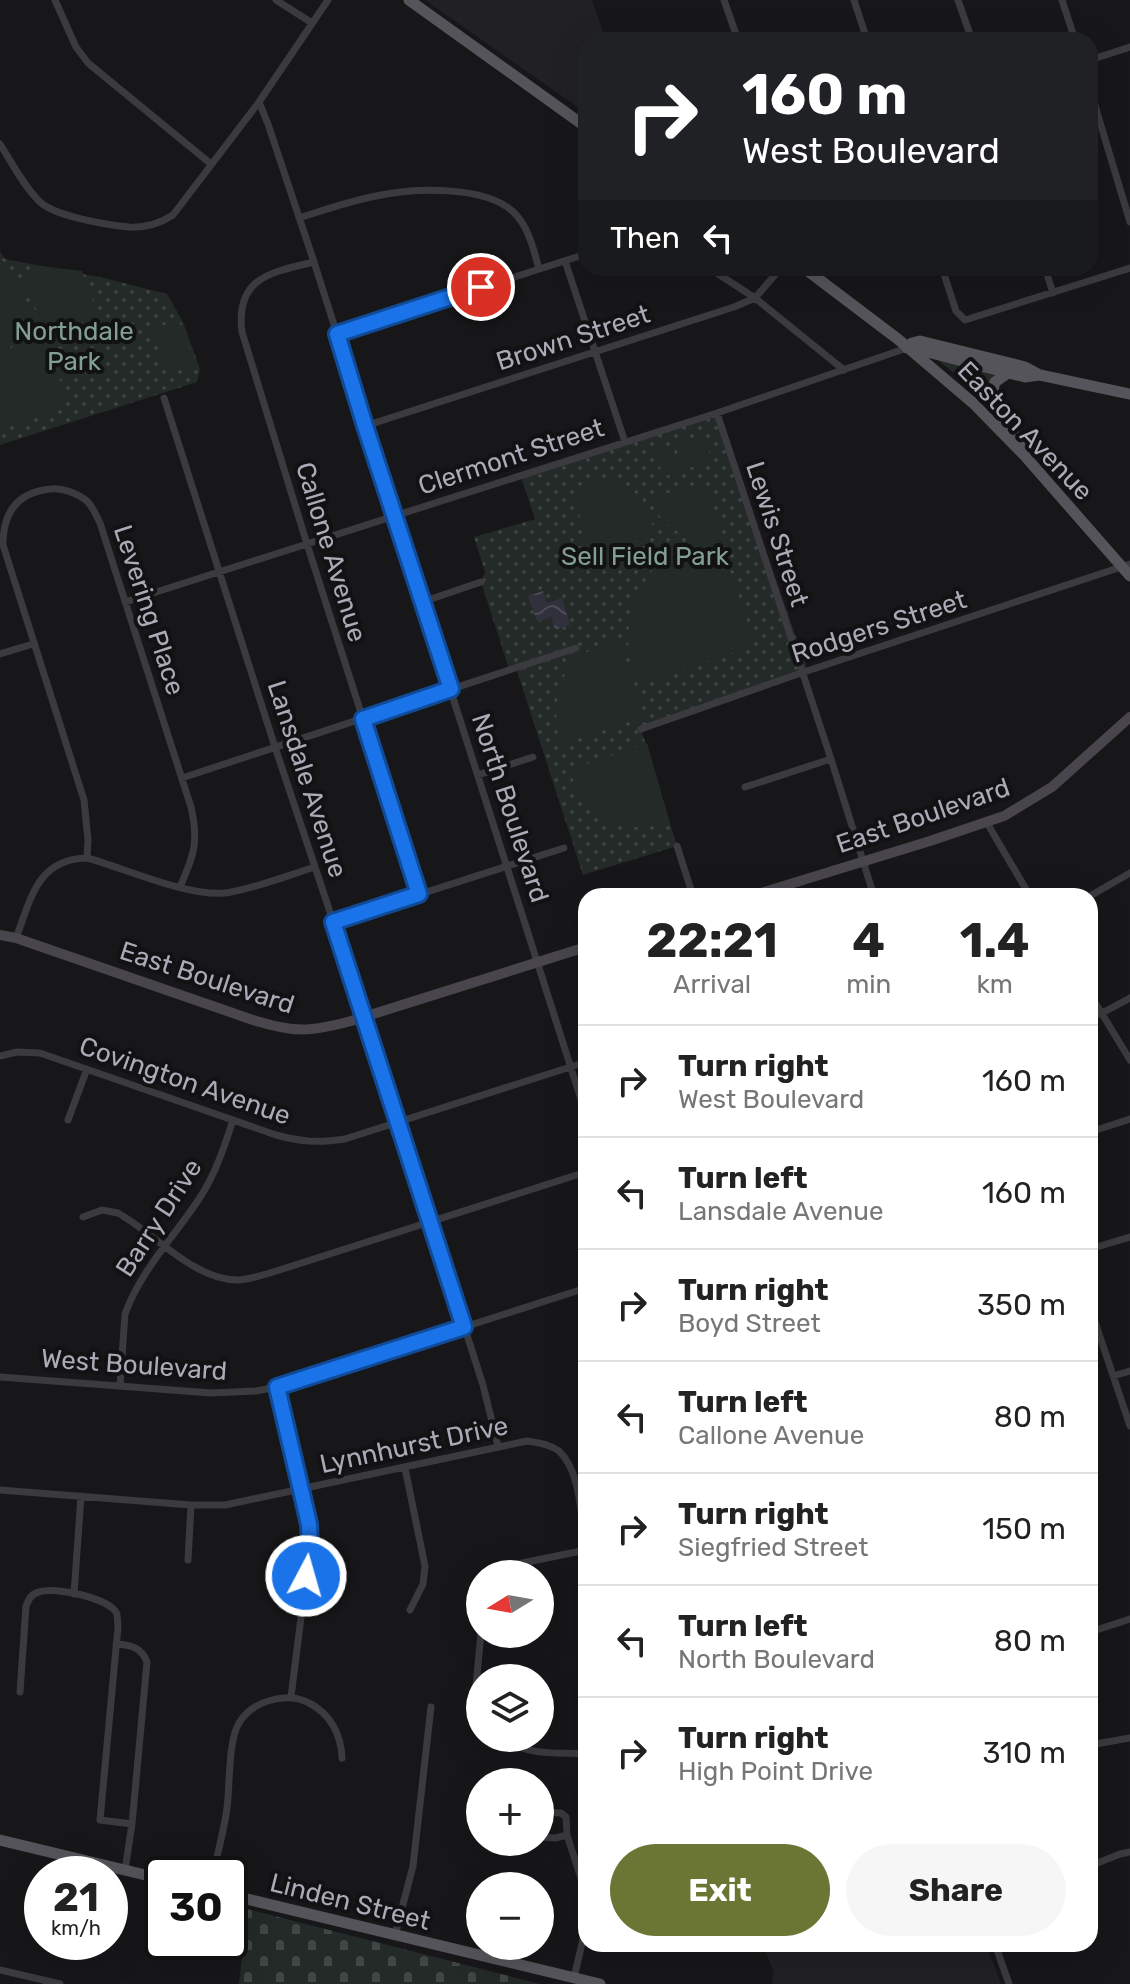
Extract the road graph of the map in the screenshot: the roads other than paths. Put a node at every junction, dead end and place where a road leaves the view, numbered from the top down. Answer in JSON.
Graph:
{"nodes":[{"id":1,"x":55,"y":0,"type":"edge"},
{"id":2,"x":276,"y":0,"type":"edge"},
{"id":3,"x":328,"y":0,"type":"edge"},
{"id":4,"x":409,"y":0,"type":"edge"},
{"id":5,"x":724,"y":0,"type":"edge"},
{"id":6,"x":854,"y":0,"type":"edge"},
{"id":7,"x":958,"y":0,"type":"edge"},
{"id":8,"x":1062,"y":0,"type":"edge"},
{"id":9,"x":312,"y":23,"type":"junction"},
{"id":10,"x":735,"y":32,"type":"edge"},
{"id":11,"x":864,"y":32,"type":"edge"},
{"id":12,"x":969,"y":32,"type":"edge"},
{"id":13,"x":1072,"y":32,"type":"edge"},
{"id":14,"x":1130,"y":47,"type":"edge"},
{"id":15,"x":1098,"y":57,"type":"edge"},
{"id":16,"x":259,"y":102,"type":"junction"},
{"id":17,"x":1098,"y":116,"type":"edge"},
{"id":18,"x":578,"y":121,"type":"edge"},
{"id":19,"x":0,"y":144,"type":"edge"},
{"id":20,"x":211,"y":164,"type":"junction"},
{"id":21,"x":299,"y":218,"type":"junction"},
{"id":22,"x":1130,"y":222,"type":"edge"},
{"id":23,"x":578,"y":257,"type":"edge"},
{"id":24,"x":565,"y":261,"type":"junction"},
{"id":25,"x":314,"y":262,"type":"junction"},
{"id":26,"x":1130,"y":268,"type":"edge"},
{"id":27,"x":539,"y":269,"type":"junction"},
{"id":28,"x":721,"y":276,"type":"edge"},
{"id":29,"x":774,"y":276,"type":"edge"},
{"id":30,"x":814,"y":276,"type":"edge"},
{"id":31,"x":945,"y":276,"type":"edge"},
{"id":32,"x":1048,"y":276,"type":"edge"},
{"id":33,"x":1053,"y":293,"type":"junction"},
{"id":34,"x":755,"y":298,"type":"junction"},
{"id":35,"x":337,"y":334,"type":"junction"},
{"id":36,"x":907,"y":348,"type":"junction"},
{"id":37,"x":594,"y":352,"type":"junction"},
{"id":38,"x":844,"y":370,"type":"junction"},
{"id":39,"x":1008,"y":373,"type":"junction"},
{"id":40,"x":1040,"y":375,"type":"junction"},
{"id":41,"x":1130,"y":394,"type":"edge"},
{"id":42,"x":164,"y":398,"type":"dead end"},
{"id":43,"x":717,"y":413,"type":"junction"},
{"id":44,"x":365,"y":426,"type":"junction"},
{"id":45,"x":625,"y":442,"type":"junction"},
{"id":46,"x":1024,"y":455,"type":"junction"},
{"id":47,"x":395,"y":516,"type":"junction"},
{"id":48,"x":307,"y":544,"type":"junction"},
{"id":49,"x":1127,"y":569,"type":"edge"},
{"id":50,"x":219,"y":572,"type":"junction"},
{"id":51,"x":481,"y":582,"type":"dead end"},
{"id":52,"x":125,"y":602,"type":"junction"},
{"id":53,"x":422,"y":602,"type":"junction"},
{"id":54,"x":33,"y":644,"type":"junction"},
{"id":55,"x":576,"y":648,"type":"dead end"},
{"id":56,"x":0,"y":654,"type":"edge"},
{"id":57,"x":801,"y":673,"type":"junction"},
{"id":58,"x":451,"y":689,"type":"junction"},
{"id":59,"x":1130,"y":717,"type":"edge"},
{"id":60,"x":363,"y":719,"type":"junction"},
{"id":61,"x":641,"y":729,"type":"dead end"},
{"id":62,"x":275,"y":747,"type":"junction"},
{"id":63,"x":533,"y":757,"type":"dead end"},
{"id":64,"x":831,"y":759,"type":"junction"},
{"id":65,"x":478,"y":775,"type":"junction"},
{"id":66,"x":182,"y":778,"type":"junction"},
{"id":67,"x":745,"y":787,"type":"dead end"},
{"id":68,"x":987,"y":823,"type":"junction"},
{"id":69,"x":677,"y":846,"type":"dead end"},
{"id":70,"x":564,"y":848,"type":"dead end"},
{"id":71,"x":87,"y":858,"type":"junction"},
{"id":72,"x":863,"y":862,"type":"junction"},
{"id":73,"x":507,"y":866,"type":"junction"},
{"id":74,"x":315,"y":867,"type":"junction"},
{"id":75,"x":1130,"y":873,"type":"edge"},
{"id":76,"x":180,"y":887,"type":"junction"},
{"id":77,"x":690,"y":888,"type":"edge"},
{"id":78,"x":777,"y":888,"type":"edge"},
{"id":79,"x":871,"y":888,"type":"edge"},
{"id":80,"x":1025,"y":888,"type":"edge"},
{"id":81,"x":1098,"y":891,"type":"edge"},
{"id":82,"x":419,"y":894,"type":"junction"},
{"id":83,"x":333,"y":922,"type":"junction"},
{"id":84,"x":0,"y":935,"type":"edge"},
{"id":85,"x":16,"y":938,"type":"junction"},
{"id":86,"x":578,"y":949,"type":"edge"},
{"id":87,"x":537,"y":962,"type":"junction"},
{"id":88,"x":1130,"y":998,"type":"edge"},
{"id":89,"x":1098,"y":1007,"type":"edge"},
{"id":90,"x":1102,"y":1013,"type":"junction"},
{"id":91,"x":1098,"y":1014,"type":"edge"},
{"id":92,"x":365,"y":1017,"type":"junction"},
{"id":93,"x":0,"y":1056,"type":"edge"},
{"id":94,"x":1130,"y":1060,"type":"edge"},
{"id":95,"x":578,"y":1064,"type":"edge"},
{"id":96,"x":571,"y":1066,"type":"junction"},
{"id":97,"x":87,"y":1069,"type":"junction"},
{"id":98,"x":578,"y":1089,"type":"edge"},
{"id":99,"x":1130,"y":1119,"type":"edge"},
{"id":100,"x":68,"y":1120,"type":"dead end"},
{"id":101,"x":233,"y":1120,"type":"junction"},
{"id":102,"x":397,"y":1123,"type":"junction"},
{"id":103,"x":1098,"y":1129,"type":"edge"},
{"id":104,"x":578,"y":1175,"type":"edge"},
{"id":105,"x":83,"y":1217,"type":"dead end"},
{"id":106,"x":430,"y":1221,"type":"junction"},
{"id":107,"x":1130,"y":1237,"type":"edge"},
{"id":108,"x":165,"y":1245,"type":"junction"},
{"id":109,"x":1098,"y":1247,"type":"edge"},
{"id":110,"x":578,"y":1291,"type":"edge"},
{"id":111,"x":464,"y":1327,"type":"junction"},
{"id":112,"x":1098,"y":1331,"type":"edge"},
{"id":113,"x":1130,"y":1371,"type":"edge"},
{"id":114,"x":1113,"y":1376,"type":"junction"},
{"id":115,"x":0,"y":1377,"type":"edge"},
{"id":116,"x":120,"y":1386,"type":"junction"},
{"id":117,"x":277,"y":1387,"type":"junction"},
{"id":118,"x":1130,"y":1426,"type":"edge"},
{"id":119,"x":498,"y":1446,"type":"junction"},
{"id":120,"x":405,"y":1468,"type":"junction"},
{"id":121,"x":0,"y":1490,"type":"edge"},
{"id":122,"x":302,"y":1490,"type":"junction"},
{"id":123,"x":81,"y":1496,"type":"junction"},
{"id":124,"x":578,"y":1501,"type":"edge"},
{"id":125,"x":191,"y":1505,"type":"junction"},
{"id":126,"x":578,"y":1552,"type":"edge"},
{"id":127,"x":188,"y":1560,"type":"dead end"},
{"id":128,"x":536,"y":1560,"type":"edge"},
{"id":129,"x":74,"y":1594,"type":"junction"},
{"id":130,"x":410,"y":1610,"type":"dead end"},
{"id":131,"x":1130,"y":1619,"type":"edge"},
{"id":132,"x":1098,"y":1629,"type":"edge"},
{"id":133,"x":116,"y":1644,"type":"junction"},
{"id":134,"x":20,"y":1692,"type":"dead end"},
{"id":135,"x":291,"y":1697,"type":"junction"},
{"id":136,"x":431,"y":1707,"type":"dead end"},
{"id":137,"x":1130,"y":1738,"type":"edge"},
{"id":138,"x":1098,"y":1744,"type":"edge"},
{"id":139,"x":535,"y":1752,"type":"edge"},
{"id":140,"x":578,"y":1754,"type":"edge"},
{"id":141,"x":342,"y":1758,"type":"dead end"},
{"id":142,"x":554,"y":1813,"type":"edge"},
{"id":143,"x":132,"y":1824,"type":"junction"},
{"id":144,"x":567,"y":1835,"type":"junction"},
{"id":145,"x":554,"y":1838,"type":"edge"},
{"id":146,"x":0,"y":1840,"type":"edge"},
{"id":147,"x":1130,"y":1852,"type":"edge"},
{"id":148,"x":67,"y":1856,"type":"edge"},
{"id":149,"x":127,"y":1856,"type":"edge"},
{"id":150,"x":218,"y":1856,"type":"edge"},
{"id":151,"x":1098,"y":1863,"type":"edge"},
{"id":152,"x":578,"y":1869,"type":"edge"},
{"id":153,"x":248,"y":1899,"type":"edge"},
{"id":154,"x":395,"y":1935,"type":"junction"},
{"id":155,"x":580,"y":1952,"type":"edge"},
{"id":156,"x":998,"y":1952,"type":"edge"},
{"id":157,"x":0,"y":1970,"type":"edge"},
{"id":158,"x":574,"y":1978,"type":"junction"},
{"id":159,"x":60,"y":1984,"type":"edge"},
{"id":160,"x":600,"y":1984,"type":"edge"},
{"id":161,"x":1009,"y":1984,"type":"edge"}],
"edges":[{"from":1,"to":20,"type":"street"},
{"from":2,"to":9,"type":"street"},
{"from":3,"to":9,"type":"street"},
{"from":4,"to":18,"type":"main road"},
{"from":5,"to":10,"type":"street"},
{"from":6,"to":11,"type":"street"},
{"from":7,"to":12,"type":"street"},
{"from":8,"to":13,"type":"street"},
{"from":9,"to":16,"type":"street"},
{"from":14,"to":15,"type":"street"},
{"from":16,"to":20,"type":"street"},
{"from":16,"to":21,"type":"street","name":"North Boulevard"},
{"from":17,"to":22,"type":"street"},
{"from":19,"to":20,"type":"street"},
{"from":21,"to":25,"type":"street","name":"North Boulevard"},
{"from":21,"to":27,"type":"street"},
{"from":23,"to":24,"type":"street"},
{"from":24,"to":27,"type":"street"},
{"from":24,"to":37,"type":"street"},
{"from":25,"to":35,"type":"street","name":"North Boulevard"},
{"from":25,"to":48,"type":"street","name":"Callone Avenue"},
{"from":26,"to":33,"type":"street"},
{"from":27,"to":35,"type":"street"},
{"from":28,"to":34,"type":"street"},
{"from":29,"to":34,"type":"street","name":"Brown Street"},
{"from":30,"to":36,"type":"main road","name":"Easton Avenue"},
{"from":31,"to":33,"type":"street"},
{"from":32,"to":33,"type":"street"},
{"from":34,"to":37,"type":"street","name":"Brown Street"},
{"from":34,"to":38,"type":"street"},
{"from":35,"to":44,"type":"street","name":"North Boulevard"},
{"from":36,"to":38,"type":"street","name":"Clermont Street"},
{"from":36,"to":39,"type":"main road"},
{"from":36,"to":40,"type":"main road"},
{"from":36,"to":46,"type":"main road","name":"Easton Avenue"},
{"from":37,"to":44,"type":"street","name":"Brown Street"},
{"from":37,"to":45,"type":"street"},
{"from":38,"to":43,"type":"street","name":"Clermont Street"},
{"from":39,"to":40,"type":"main road"},
{"from":39,"to":46,"type":"main road"},
{"from":40,"to":41,"type":"main road"},
{"from":42,"to":50,"type":"street","name":"Lansdale Avenue"},
{"from":43,"to":45,"type":"street","name":"Clermont Street"},
{"from":43,"to":57,"type":"street","name":"Lewis Street"},
{"from":44,"to":47,"type":"street","name":"North Boulevard"},
{"from":45,"to":47,"type":"street","name":"Clermont Street"},
{"from":46,"to":49,"type":"main road","name":"Easton Avenue"},
{"from":47,"to":48,"type":"street","name":"Clermont Street"},
{"from":47,"to":53,"type":"street","name":"North Boulevard"},
{"from":48,"to":50,"type":"street","name":"Clermont Street"},
{"from":48,"to":60,"type":"street","name":"Callone Avenue"},
{"from":49,"to":57,"type":"street","name":"Rodgers Street"},
{"from":50,"to":52,"type":"street","name":"Clermont Street"},
{"from":50,"to":62,"type":"street","name":"Lansdale Avenue"},
{"from":51,"to":53,"type":"street"},
{"from":52,"to":54,"type":"street","name":"Levering Place"},
{"from":52,"to":66,"type":"street","name":"Levering Place"},
{"from":53,"to":58,"type":"street","name":"North Boulevard"},
{"from":54,"to":56,"type":"street"},
{"from":54,"to":71,"type":"street","name":"Levering Place"},
{"from":55,"to":58,"type":"street"},
{"from":57,"to":61,"type":"street","name":"Rodgers Street"},
{"from":57,"to":64,"type":"street","name":"Lewis Street"},
{"from":58,"to":60,"type":"street"},
{"from":58,"to":65,"type":"street","name":"North Boulevard"},
{"from":59,"to":68,"type":"street","name":"East Boulevard"},
{"from":60,"to":62,"type":"street"},
{"from":60,"to":82,"type":"street","name":"Callone Avenue"},
{"from":62,"to":66,"type":"street"},
{"from":62,"to":74,"type":"street","name":"Lansdale Avenue"},
{"from":63,"to":65,"type":"street"},
{"from":64,"to":67,"type":"street"},
{"from":64,"to":72,"type":"street","name":"Lewis Street"},
{"from":65,"to":73,"type":"street","name":"North Boulevard"},
{"from":66,"to":76,"type":"street","name":"Levering Place"},
{"from":68,"to":72,"type":"street","name":"East Boulevard"},
{"from":68,"to":80,"type":"street"},
{"from":69,"to":77,"type":"street"},
{"from":70,"to":73,"type":"street"},
{"from":71,"to":76,"type":"street"},
{"from":71,"to":85,"type":"street"},
{"from":72,"to":78,"type":"street","name":"East Boulevard"},
{"from":72,"to":79,"type":"street","name":"Lewis Street"},
{"from":73,"to":82,"type":"street"},
{"from":73,"to":87,"type":"street","name":"North Boulevard"},
{"from":74,"to":76,"type":"street"},
{"from":74,"to":83,"type":"street","name":"Lansdale Avenue"},
{"from":75,"to":81,"type":"street"},
{"from":82,"to":83,"type":"street"},
{"from":83,"to":92,"type":"street","name":"Lansdale Avenue"},
{"from":84,"to":85,"type":"street","name":"East Boulevard"},
{"from":85,"to":92,"type":"street","name":"East Boulevard"},
{"from":86,"to":87,"type":"street","name":"East Boulevard"},
{"from":87,"to":92,"type":"street","name":"East Boulevard"},
{"from":87,"to":96,"type":"street","name":"North Boulevard"},
{"from":88,"to":90,"type":"street"},
{"from":89,"to":90,"type":"street"},
{"from":90,"to":91,"type":"street"},
{"from":90,"to":94,"type":"street"},
{"from":92,"to":102,"type":"street","name":"Lansdale Avenue"},
{"from":93,"to":97,"type":"street","name":"Covington Avenue"},
{"from":95,"to":96,"type":"street","name":"Covington Avenue"},
{"from":96,"to":98,"type":"street","name":"North Boulevard"},
{"from":96,"to":102,"type":"street","name":"Covington Avenue"},
{"from":97,"to":100,"type":"street"},
{"from":97,"to":101,"type":"street","name":"Covington Avenue"},
{"from":99,"to":103,"type":"street"},
{"from":101,"to":102,"type":"street","name":"Covington Avenue"},
{"from":101,"to":108,"type":"street","name":"Barry Drive"},
{"from":102,"to":106,"type":"street","name":"Lansdale Avenue"},
{"from":104,"to":106,"type":"street"},
{"from":105,"to":108,"type":"street"},
{"from":106,"to":108,"type":"street"},
{"from":106,"to":111,"type":"street","name":"Lansdale Avenue"},
{"from":107,"to":109,"type":"street"},
{"from":108,"to":116,"type":"street","name":"Barry Drive"},
{"from":110,"to":111,"type":"street","name":"West Boulevard"},
{"from":111,"to":117,"type":"street","name":"West Boulevard"},
{"from":111,"to":119,"type":"street","name":"Lansdale Avenue"},
{"from":112,"to":114,"type":"street"},
{"from":113,"to":114,"type":"street"},
{"from":114,"to":118,"type":"street"},
{"from":115,"to":116,"type":"street","name":"West Boulevard"},
{"from":116,"to":117,"type":"street","name":"West Boulevard"},
{"from":117,"to":122,"type":"street"},
{"from":119,"to":120,"type":"street","name":"Lynnhurst Drive"},
{"from":119,"to":124,"type":"street","name":"Lynnhurst Drive"},
{"from":120,"to":122,"type":"street","name":"Lynnhurst Drive"},
{"from":120,"to":130,"type":"street"},
{"from":121,"to":123,"type":"street","name":"Lynnhurst Drive"},
{"from":122,"to":125,"type":"street","name":"Lynnhurst Drive"},
{"from":122,"to":135,"type":"street"},
{"from":123,"to":125,"type":"street","name":"Lynnhurst Drive"},
{"from":123,"to":129,"type":"street"},
{"from":125,"to":127,"type":"street"},
{"from":126,"to":128,"type":"street"},
{"from":129,"to":133,"type":"street"},
{"from":129,"to":134,"type":"street"},
{"from":131,"to":132,"type":"street"},
{"from":133,"to":143,"type":"street"},
{"from":133,"to":143,"type":"street"},
{"from":135,"to":141,"type":"street"},
{"from":135,"to":150,"type":"street"},
{"from":136,"to":154,"type":"street"},
{"from":137,"to":138,"type":"street"},
{"from":139,"to":140,"type":"street"},
{"from":142,"to":144,"type":"street"},
{"from":143,"to":149,"type":"street"},
{"from":144,"to":145,"type":"street"},
{"from":144,"to":152,"type":"street"},
{"from":146,"to":148,"type":"main road"},
{"from":147,"to":151,"type":"street"},
{"from":153,"to":154,"type":"main road","name":"Linden Street"},
{"from":154,"to":158,"type":"main road","name":"Linden Street"},
{"from":155,"to":158,"type":"street"},
{"from":156,"to":161,"type":"street"},
{"from":157,"to":159,"type":"street"},
{"from":158,"to":160,"type":"main road","name":"Linden Street"}]}
